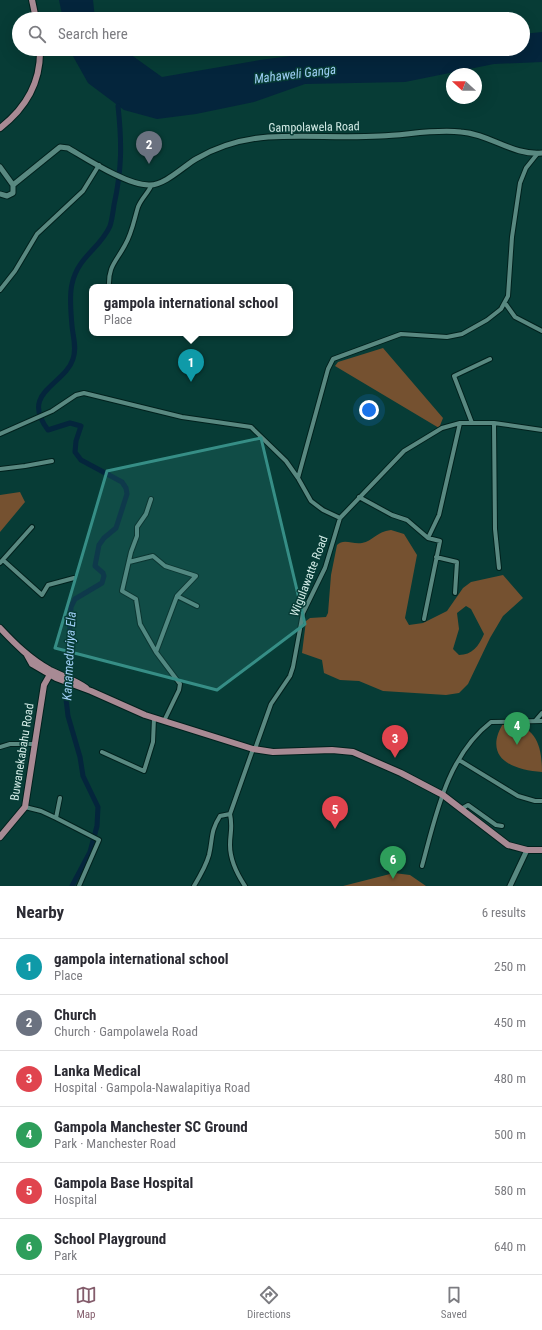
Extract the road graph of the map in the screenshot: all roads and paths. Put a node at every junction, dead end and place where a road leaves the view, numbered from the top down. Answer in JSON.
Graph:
{"nodes":[{"id":1,"x":32,"y":0,"type":"edge"},
{"id":2,"x":35,"y":12,"type":"edge"},
{"id":3,"x":40,"y":56,"type":"edge"},
{"id":4,"x":0,"y":128,"type":"edge"},
{"id":5,"x":540,"y":153,"type":"edge"},
{"id":6,"x":99,"y":165,"type":"junction"},
{"id":7,"x":0,"y":167,"type":"edge"},
{"id":8,"x":13,"y":185,"type":"junction"},
{"id":9,"x":151,"y":186,"type":"junction"},
{"id":10,"x":0,"y":194,"type":"edge"},
{"id":11,"x":109,"y":284,"type":"edge"},
{"id":12,"x":0,"y":290,"type":"edge"},
{"id":13,"x":506,"y":303,"type":"junction"},
{"id":14,"x":542,"y":331,"type":"edge"},
{"id":15,"x":490,"y":359,"type":"dead end"},
{"id":16,"x":460,"y":423,"type":"junction"},
{"id":17,"x":472,"y":423,"type":"junction"},
{"id":18,"x":494,"y":423,"type":"junction"},
{"id":19,"x":542,"y":430,"type":"edge"},
{"id":20,"x":0,"y":434,"type":"edge"},
{"id":21,"x":52,"y":461,"type":"dead end"},
{"id":22,"x":0,"y":469,"type":"edge"},
{"id":23,"x":298,"y":478,"type":"junction"},
{"id":24,"x":359,"y":497,"type":"junction"},
{"id":25,"x":151,"y":499,"type":"dead end"},
{"id":26,"x":340,"y":518,"type":"junction"},
{"id":27,"x":32,"y":527,"type":"dead end"},
{"id":28,"x":428,"y":538,"type":"junction"},
{"id":29,"x":436,"y":557,"type":"junction"},
{"id":30,"x":1,"y":562,"type":"edge"},
{"id":31,"x":129,"y":562,"type":"junction"},
{"id":32,"x":499,"y":568,"type":"dead end"},
{"id":33,"x":74,"y":578,"type":"dead end"},
{"id":34,"x":455,"y":593,"type":"dead end"},
{"id":35,"x":177,"y":596,"type":"junction"},
{"id":36,"x":197,"y":606,"type":"dead end"},
{"id":37,"x":424,"y":619,"type":"dead end"},
{"id":38,"x":0,"y":628,"type":"edge"},
{"id":39,"x":156,"y":652,"type":"junction"},
{"id":40,"x":51,"y":673,"type":"junction"},
{"id":41,"x":542,"y":713,"type":"edge"},
{"id":42,"x":154,"y":718,"type":"junction"},
{"id":43,"x":536,"y":720,"type":"junction"},
{"id":44,"x":164,"y":721,"type":"junction"},
{"id":45,"x":542,"y":721,"type":"edge"},
{"id":46,"x":34,"y":744,"type":"junction"},
{"id":47,"x":0,"y":747,"type":"edge"},
{"id":48,"x":254,"y":749,"type":"junction"},
{"id":49,"x":102,"y":752,"type":"dead end"},
{"id":50,"x":459,"y":760,"type":"junction"},
{"id":51,"x":443,"y":794,"type":"junction"},
{"id":52,"x":60,"y":798,"type":"dead end"},
{"id":53,"x":542,"y":801,"type":"edge"},
{"id":54,"x":25,"y":806,"type":"junction"},
{"id":55,"x":461,"y":809,"type":"junction"},
{"id":56,"x":230,"y":814,"type":"junction"},
{"id":57,"x":56,"y":818,"type":"junction"},
{"id":58,"x":502,"y":826,"type":"dead end"},
{"id":59,"x":0,"y":837,"type":"edge"},
{"id":60,"x":527,"y":850,"type":"junction"},
{"id":61,"x":542,"y":850,"type":"edge"},
{"id":62,"x":422,"y":866,"type":"dead end"},
{"id":63,"x":79,"y":886,"type":"edge"},
{"id":64,"x":194,"y":886,"type":"edge"},
{"id":65,"x":245,"y":886,"type":"edge"},
{"id":66,"x":510,"y":886,"type":"edge"}],
"edges":[{"from":1,"to":2,"type":"main road"},
{"from":3,"to":4,"type":"main road"},
{"from":5,"to":9,"type":"street","name":"Gampolawela Road"},
{"from":5,"to":13,"type":"street"},
{"from":6,"to":8,"type":"street"},
{"from":6,"to":9,"type":"street"},
{"from":6,"to":12,"type":"street"},
{"from":7,"to":8,"type":"street"},
{"from":8,"to":10,"type":"street"},
{"from":9,"to":11,"type":"street"},
{"from":13,"to":14,"type":"street"},
{"from":13,"to":23,"type":"street"},
{"from":15,"to":17,"type":"street"},
{"from":16,"to":17,"type":"street","name":"Wigulawatte Road"},
{"from":16,"to":24,"type":"street","name":"Wigulawatte Road"},
{"from":16,"to":28,"type":"street"},
{"from":17,"to":18,"type":"street","name":"Wigulawatte Road"},
{"from":18,"to":19,"type":"street","name":"Wigulawatte Road"},
{"from":18,"to":32,"type":"street"},
{"from":20,"to":23,"type":"street"},
{"from":21,"to":22,"type":"street"},
{"from":23,"to":26,"type":"street"},
{"from":24,"to":26,"type":"street","name":"Wigulawatte Road"},
{"from":24,"to":28,"type":"street"},
{"from":25,"to":31,"type":"street"},
{"from":26,"to":48,"type":"street","name":"Wigulawatte Road"},
{"from":27,"to":30,"type":"street"},
{"from":28,"to":29,"type":"street"},
{"from":29,"to":34,"type":"street"},
{"from":29,"to":37,"type":"street"},
{"from":30,"to":33,"type":"street"},
{"from":31,"to":35,"type":"street"},
{"from":31,"to":39,"type":"street"},
{"from":35,"to":36,"type":"street"},
{"from":35,"to":39,"type":"street"},
{"from":38,"to":40,"type":"main road"},
{"from":39,"to":44,"type":"street"},
{"from":40,"to":42,"type":"main road"},
{"from":40,"to":46,"type":"main road","name":"Buwanekabahu Road"},
{"from":41,"to":43,"type":"street"},
{"from":42,"to":44,"type":"main road"},
{"from":42,"to":49,"type":"street"},
{"from":43,"to":45,"type":"street"},
{"from":43,"to":50,"type":"street"},
{"from":44,"to":48,"type":"main road"},
{"from":46,"to":47,"type":"street"},
{"from":46,"to":54,"type":"main road","name":"Buwanekabahu Road"},
{"from":48,"to":51,"type":"main road"},
{"from":48,"to":56,"type":"street","name":"Wigulawatte Road"},
{"from":50,"to":51,"type":"street"},
{"from":50,"to":53,"type":"street"},
{"from":51,"to":55,"type":"main road"},
{"from":51,"to":62,"type":"street"},
{"from":52,"to":57,"type":"street"},
{"from":54,"to":57,"type":"street"},
{"from":54,"to":59,"type":"main road","name":"Buwanekabahu Road"},
{"from":55,"to":58,"type":"street"},
{"from":55,"to":60,"type":"main road"},
{"from":56,"to":64,"type":"street"},
{"from":56,"to":65,"type":"street"},
{"from":57,"to":63,"type":"street"},
{"from":60,"to":61,"type":"main road"},
{"from":60,"to":66,"type":"street"}]}
